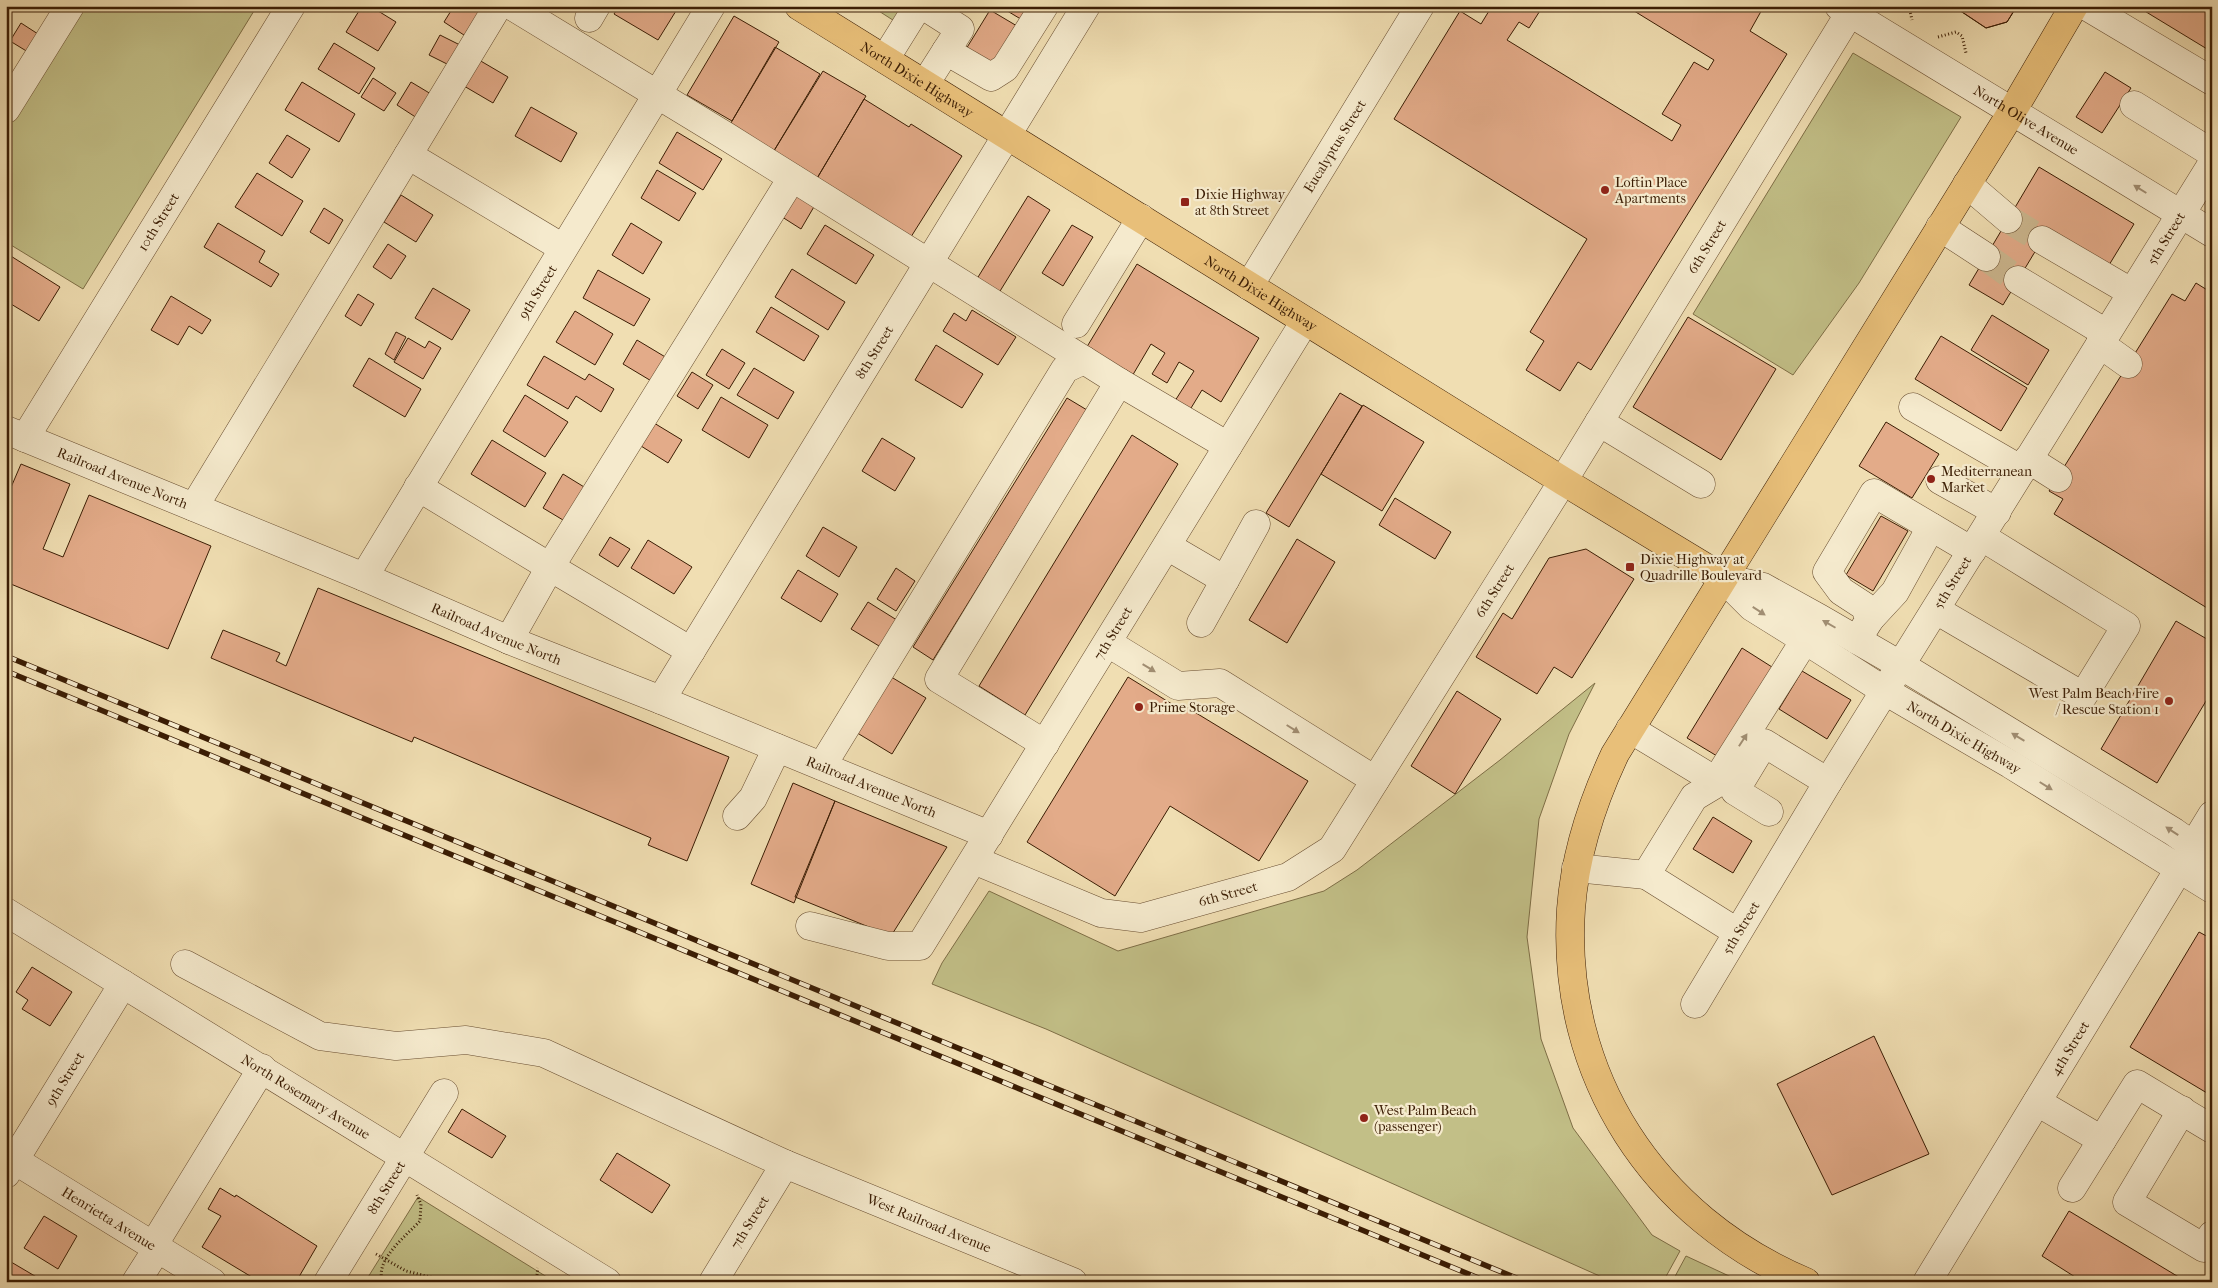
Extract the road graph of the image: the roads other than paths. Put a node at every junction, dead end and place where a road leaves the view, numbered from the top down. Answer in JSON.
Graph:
{"nodes":[{"id":1,"x":70,"y":6,"type":"edge"},
{"id":2,"x":291,"y":6,"type":"edge"},
{"id":3,"x":498,"y":6,"type":"edge"},
{"id":4,"x":512,"y":6,"type":"edge"},
{"id":5,"x":711,"y":6,"type":"edge"},
{"id":6,"x":799,"y":6,"type":"edge"},
{"id":7,"x":918,"y":6,"type":"edge"},
{"id":8,"x":924,"y":6,"type":"edge"},
{"id":9,"x":1044,"y":6,"type":"edge"},
{"id":10,"x":1420,"y":6,"type":"edge"},
{"id":11,"x":2074,"y":6,"type":"edge"},
{"id":12,"x":2086,"y":6,"type":"edge"},
{"id":13,"x":1848,"y":8,"type":"edge"},
{"id":14,"x":1079,"y":9,"type":"edge"},
{"id":15,"x":1024,"y":38,"type":"junction"},
{"id":16,"x":946,"y":51,"type":"junction"},
{"id":17,"x":1055,"y":56,"type":"junction"},
{"id":18,"x":885,"y":59,"type":"junction"},
{"id":19,"x":2212,"y":82,"type":"edge"},
{"id":20,"x":925,"y":84,"type":"junction"},
{"id":21,"x":657,"y":95,"type":"junction"},
{"id":22,"x":2134,"y":106,"type":"dead end"},
{"id":23,"x":6,"y":109,"type":"edge"},
{"id":24,"x":2012,"y":110,"type":"junction"},
{"id":25,"x":1007,"y":135,"type":"junction"},
{"id":26,"x":2212,"y":153,"type":"edge"},
{"id":27,"x":408,"y":155,"type":"junction"},
{"id":28,"x":2212,"y":164,"type":"edge"},
{"id":29,"x":792,"y":178,"type":"junction"},
{"id":30,"x":1967,"y":184,"type":"junction"},
{"id":31,"x":2181,"y":214,"type":"junction"},
{"id":32,"x":1141,"y":218,"type":"junction"},
{"id":33,"x":2008,"y":219,"type":"tunnel mouth"},
{"id":34,"x":1940,"y":227,"type":"junction"},
{"id":35,"x":2212,"y":234,"type":"edge"},
{"id":36,"x":2042,"y":240,"type":"tunnel mouth"},
{"id":37,"x":563,"y":248,"type":"junction"},
{"id":38,"x":1986,"y":256,"type":"tunnel mouth"},
{"id":39,"x":929,"y":262,"type":"junction"},
{"id":40,"x":2018,"y":280,"type":"tunnel mouth"},
{"id":41,"x":1249,"y":286,"type":"junction"},
{"id":42,"x":2132,"y":292,"type":"junction"},
{"id":43,"x":1305,"y":321,"type":"junction"},
{"id":44,"x":1076,"y":324,"type":"dead end"},
{"id":45,"x":2103,"y":339,"type":"junction"},
{"id":46,"x":1084,"y":360,"type":"junction"},
{"id":47,"x":2128,"y":364,"type":"dead end"},
{"id":48,"x":1119,"y":382,"type":"junction"},
{"id":49,"x":1913,"y":407,"type":"dead end"},
{"id":50,"x":1599,"y":422,"type":"junction"},
{"id":51,"x":16,"y":434,"type":"edge"},
{"id":52,"x":1228,"y":446,"type":"junction"},
{"id":53,"x":2025,"y":464,"type":"junction"},
{"id":54,"x":2058,"y":478,"type":"dead end"},
{"id":55,"x":1940,"y":480,"type":"dead end"},
{"id":56,"x":1563,"y":481,"type":"junction"},
{"id":57,"x":1701,"y":484,"type":"dead end"},
{"id":58,"x":418,"y":487,"type":"junction"},
{"id":59,"x":194,"y":507,"type":"junction"},
{"id":60,"x":1997,"y":512,"type":"junction"},
{"id":61,"x":1256,"y":524,"type":"dead end"},
{"id":62,"x":1932,"y":527,"type":"junction"},
{"id":63,"x":1977,"y":544,"type":"junction"},
{"id":64,"x":1167,"y":546,"type":"junction"},
{"id":65,"x":550,"y":567,"type":"junction"},
{"id":66,"x":364,"y":577,"type":"junction"},
{"id":67,"x":1722,"y":578,"type":"junction"},
{"id":68,"x":1225,"y":580,"type":"junction"},
{"id":69,"x":1936,"y":610,"type":"junction"},
{"id":70,"x":1201,"y":623,"type":"dead end"},
{"id":71,"x":1864,"y":630,"type":"junction"},
{"id":72,"x":509,"y":640,"type":"junction"},
{"id":73,"x":1805,"y":640,"type":"junction"},
{"id":74,"x":1108,"y":643,"type":"junction"},
{"id":75,"x":691,"y":650,"type":"junction"},
{"id":76,"x":1902,"y":666,"type":"junction"},
{"id":77,"x":1885,"y":691,"type":"junction"},
{"id":78,"x":661,"y":700,"type":"junction"},
{"id":79,"x":1630,"y":729,"type":"junction"},
{"id":80,"x":1045,"y":744,"type":"junction"},
{"id":81,"x":777,"y":748,"type":"junction"},
{"id":82,"x":822,"y":766,"type":"junction"},
{"id":83,"x":1375,"y":780,"type":"junction"},
{"id":84,"x":1716,"y":781,"type":"junction"},
{"id":85,"x":1828,"y":782,"type":"junction"},
{"id":86,"x":1769,"y":812,"type":"dead end"},
{"id":87,"x":2212,"y":815,"type":"edge"},
{"id":88,"x":737,"y":816,"type":"dead end"},
{"id":89,"x":989,"y":835,"type":"junction"},
{"id":90,"x":2195,"y":858,"type":"edge"},
{"id":91,"x":974,"y":860,"type":"junction"},
{"id":92,"x":1576,"y":868,"type":"junction"},
{"id":93,"x":1646,"y":875,"type":"junction"},
{"id":94,"x":2212,"y":889,"type":"edge"},
{"id":95,"x":6,"y":912,"type":"edge"},
{"id":96,"x":810,"y":926,"type":"dead end"},
{"id":97,"x":1737,"y":932,"type":"junction"},
{"id":98,"x":185,"y":964,"type":"dead end"},
{"id":99,"x":123,"y":984,"type":"junction"},
{"id":100,"x":1695,"y":1004,"type":"dead end"},
{"id":101,"x":262,"y":1068,"type":"junction"},
{"id":102,"x":444,"y":1093,"type":"dead end"},
{"id":103,"x":2037,"y":1102,"type":"junction"},
{"id":104,"x":2182,"y":1110,"type":"junction"},
{"id":105,"x":2212,"y":1128,"type":"edge"},
{"id":106,"x":2102,"y":1140,"type":"junction"},
{"id":107,"x":405,"y":1156,"type":"junction"},
{"id":108,"x":9,"y":1163,"type":"edge"},
{"id":109,"x":785,"y":1164,"type":"junction"},
{"id":110,"x":2072,"y":1188,"type":"dead end"},
{"id":111,"x":2212,"y":1235,"type":"edge"},
{"id":112,"x":155,"y":1247,"type":"junction"},
{"id":113,"x":136,"y":1282,"type":"edge"},
{"id":114,"x":212,"y":1282,"type":"edge"},
{"id":115,"x":328,"y":1282,"type":"edge"},
{"id":116,"x":607,"y":1282,"type":"edge"},
{"id":117,"x":713,"y":1282,"type":"edge"},
{"id":118,"x":1073,"y":1282,"type":"edge"},
{"id":119,"x":1806,"y":1282,"type":"edge"},
{"id":120,"x":1927,"y":1282,"type":"edge"}],
"edges":[{"from":1,"to":23,"type":"street"},
{"from":2,"to":51,"type":"street","name":"10th Street"},
{"from":3,"to":27,"type":"street"},
{"from":4,"to":21,"type":"street"},
{"from":5,"to":21,"type":"street","name":"9th Street"},
{"from":6,"to":18,"type":"main road","name":"North Dixie Highway"},
{"from":7,"to":18,"type":"street"},
{"from":8,"to":16,"type":"street"},
{"from":9,"to":15,"type":"street"},
{"from":10,"to":41,"type":"street","name":"Eucalyptus Street"},
{"from":11,"to":24,"type":"main road"},
{"from":12,"to":19,"type":"street"},
{"from":13,"to":24,"type":"street","name":"North Olive Avenue"},
{"from":13,"to":50,"type":"street","name":"6th Street"},
{"from":14,"to":17,"type":"street","name":"8th Street"},
{"from":15,"to":16,"type":"street"},
{"from":15,"to":17,"type":"street"},
{"from":16,"to":20,"type":"street"},
{"from":17,"to":25,"type":"street","name":"8th Street"},
{"from":18,"to":20,"type":"main road","name":"North Dixie Highway"},
{"from":20,"to":25,"type":"main road","name":"North Dixie Highway"},
{"from":21,"to":29,"type":"street"},
{"from":21,"to":37,"type":"street","name":"9th Street"},
{"from":22,"to":26,"type":"street"},
{"from":24,"to":30,"type":"main road"},
{"from":31,"to":24,"type":"street","name":"North Olive Avenue","one_way":true},
{"from":25,"to":32,"type":"main road","name":"North Dixie Highway"},
{"from":25,"to":39,"type":"street","name":"8th Street"},
{"from":27,"to":37,"type":"street"},
{"from":27,"to":59,"type":"street"},
{"from":28,"to":31,"type":"street","name":"5th Street"},
{"from":29,"to":39,"type":"street"},
{"from":29,"to":65,"type":"street"},
{"from":30,"to":33,"type":"street"},
{"from":30,"to":34,"type":"main road"},
{"from":31,"to":35,"type":"street","name":"North Olive Avenue"},
{"from":31,"to":42,"type":"street","name":"5th Street"},
{"from":32,"to":41,"type":"main road","name":"North Dixie Highway"},
{"from":32,"to":44,"type":"street"},
{"from":34,"to":38,"type":"street"},
{"from":34,"to":67,"type":"main road"},
{"from":36,"to":42,"type":"street"},
{"from":37,"to":58,"type":"street","name":"9th Street"},
{"from":39,"to":46,"type":"street"},
{"from":39,"to":75,"type":"street","name":"8th Street"},
{"from":40,"to":45,"type":"street"},
{"from":41,"to":43,"type":"main road","name":"North Dixie Highway"},
{"from":42,"to":45,"type":"street","name":"5th Street"},
{"from":43,"to":52,"type":"street","name":"7th Street"},
{"from":43,"to":56,"type":"main road","name":"North Dixie Highway"},
{"from":45,"to":47,"type":"street"},
{"from":45,"to":53,"type":"street","name":"5th Street"},
{"from":46,"to":48,"type":"street"},
{"from":46,"to":82,"type":"street"},
{"from":48,"to":52,"type":"street"},
{"from":48,"to":80,"type":"street"},
{"from":49,"to":53,"type":"street"},
{"from":50,"to":56,"type":"street","name":"6th Street"},
{"from":50,"to":57,"type":"street"},
{"from":51,"to":59,"type":"street","name":"Railroad Avenue North"},
{"from":52,"to":64,"type":"street","name":"7th Street"},
{"from":53,"to":54,"type":"street"},
{"from":53,"to":60,"type":"street","name":"5th Street"},
{"from":55,"to":60,"type":"street"},
{"from":56,"to":67,"type":"main road","name":"North Dixie Highway"},
{"from":56,"to":83,"type":"street","name":"6th Street"},
{"from":58,"to":65,"type":"street"},
{"from":58,"to":66,"type":"street","name":"9th Street"},
{"from":59,"to":66,"type":"street","name":"Railroad Avenue North"},
{"from":60,"to":63,"type":"street","name":"5th Street"},
{"from":61,"to":68,"type":"street"},
{"from":62,"to":63,"type":"street"},
{"from":62,"to":71,"type":"street"},
{"from":62,"to":71,"type":"street"},
{"from":63,"to":69,"type":"street","name":"5th Street"},
{"from":63,"to":69,"type":"street"},
{"from":64,"to":68,"type":"street"},
{"from":64,"to":74,"type":"street","name":"7th Street"},
{"from":65,"to":72,"type":"street"},
{"from":65,"to":75,"type":"street"},
{"from":66,"to":72,"type":"street","name":"Railroad Avenue North"},
{"from":71,"to":67,"type":"street","name":"North Dixie Highway","one_way":true},
{"from":67,"to":73,"type":"street","name":"North Dixie Highway","one_way":true},
{"from":67,"to":79,"type":"main road"},
{"from":68,"to":70,"type":"street"},
{"from":69,"to":76,"type":"street","name":"5th Street"},
{"from":71,"to":76,"type":"street","name":"North Dixie Highway"},
{"from":72,"to":78,"type":"street","name":"Railroad Avenue North"},
{"from":73,"to":77,"type":"street","name":"North Dixie Highway"},
{"from":84,"to":73,"type":"street","one_way":true},
{"from":74,"to":80,"type":"street","name":"7th Street"},
{"from":74,"to":83,"type":"street","one_way":true},
{"from":75,"to":78,"type":"street","name":"8th Street"},
{"from":76,"to":77,"type":"street","name":"5th Street"},
{"from":90,"to":76,"type":"street","name":"North Dixie Highway","one_way":true},
{"from":77,"to":85,"type":"street","name":"5th Street"},
{"from":77,"to":90,"type":"street","name":"North Dixie Highway","one_way":true},
{"from":78,"to":81,"type":"street","name":"Railroad Avenue North"},
{"from":79,"to":84,"type":"street"},
{"from":79,"to":92,"type":"main road"},
{"from":80,"to":89,"type":"street","name":"7th Street"},
{"from":81,"to":82,"type":"street","name":"Railroad Avenue North"},
{"from":81,"to":88,"type":"street"},
{"from":82,"to":89,"type":"street","name":"Railroad Avenue North"},
{"from":83,"to":91,"type":"street","name":"6th Street"},
{"from":84,"to":93,"type":"street"},
{"from":85,"to":86,"type":"street"},
{"from":85,"to":97,"type":"street","name":"5th Street"},
{"from":87,"to":90,"type":"street","name":"4th Street"},
{"from":89,"to":91,"type":"street","name":"7th Street"},
{"from":90,"to":94,"type":"street","name":"North Dixie Highway"},
{"from":90,"to":103,"type":"street","name":"4th Street"},
{"from":91,"to":96,"type":"street","name":"7th Street"},
{"from":92,"to":93,"type":"street"},
{"from":92,"to":119,"type":"main road"},
{"from":93,"to":97,"type":"street"},
{"from":95,"to":99,"type":"street","name":"North Rosemary Avenue"},
{"from":97,"to":100,"type":"street","name":"5th Street"},
{"from":98,"to":109,"type":"street","name":"West Railroad Avenue"},
{"from":99,"to":101,"type":"street","name":"North Rosemary Avenue"},
{"from":99,"to":108,"type":"street","name":"9th Street"},
{"from":101,"to":107,"type":"street","name":"North Rosemary Avenue"},
{"from":101,"to":112,"type":"street"},
{"from":102,"to":107,"type":"street","name":"8th Street"},
{"from":103,"to":106,"type":"street"},
{"from":103,"to":120,"type":"street","name":"4th Street"},
{"from":104,"to":105,"type":"street"},
{"from":104,"to":106,"type":"street"},
{"from":104,"to":111,"type":"street"},
{"from":106,"to":110,"type":"street"},
{"from":107,"to":115,"type":"street","name":"8th Street"},
{"from":107,"to":116,"type":"street","name":"North Rosemary Avenue"},
{"from":108,"to":112,"type":"street","name":"Henrietta Avenue"},
{"from":109,"to":117,"type":"street","name":"7th Street"},
{"from":109,"to":118,"type":"street","name":"West Railroad Avenue"},
{"from":112,"to":113,"type":"street"},
{"from":112,"to":114,"type":"street","name":"Henrietta Avenue"}]}
